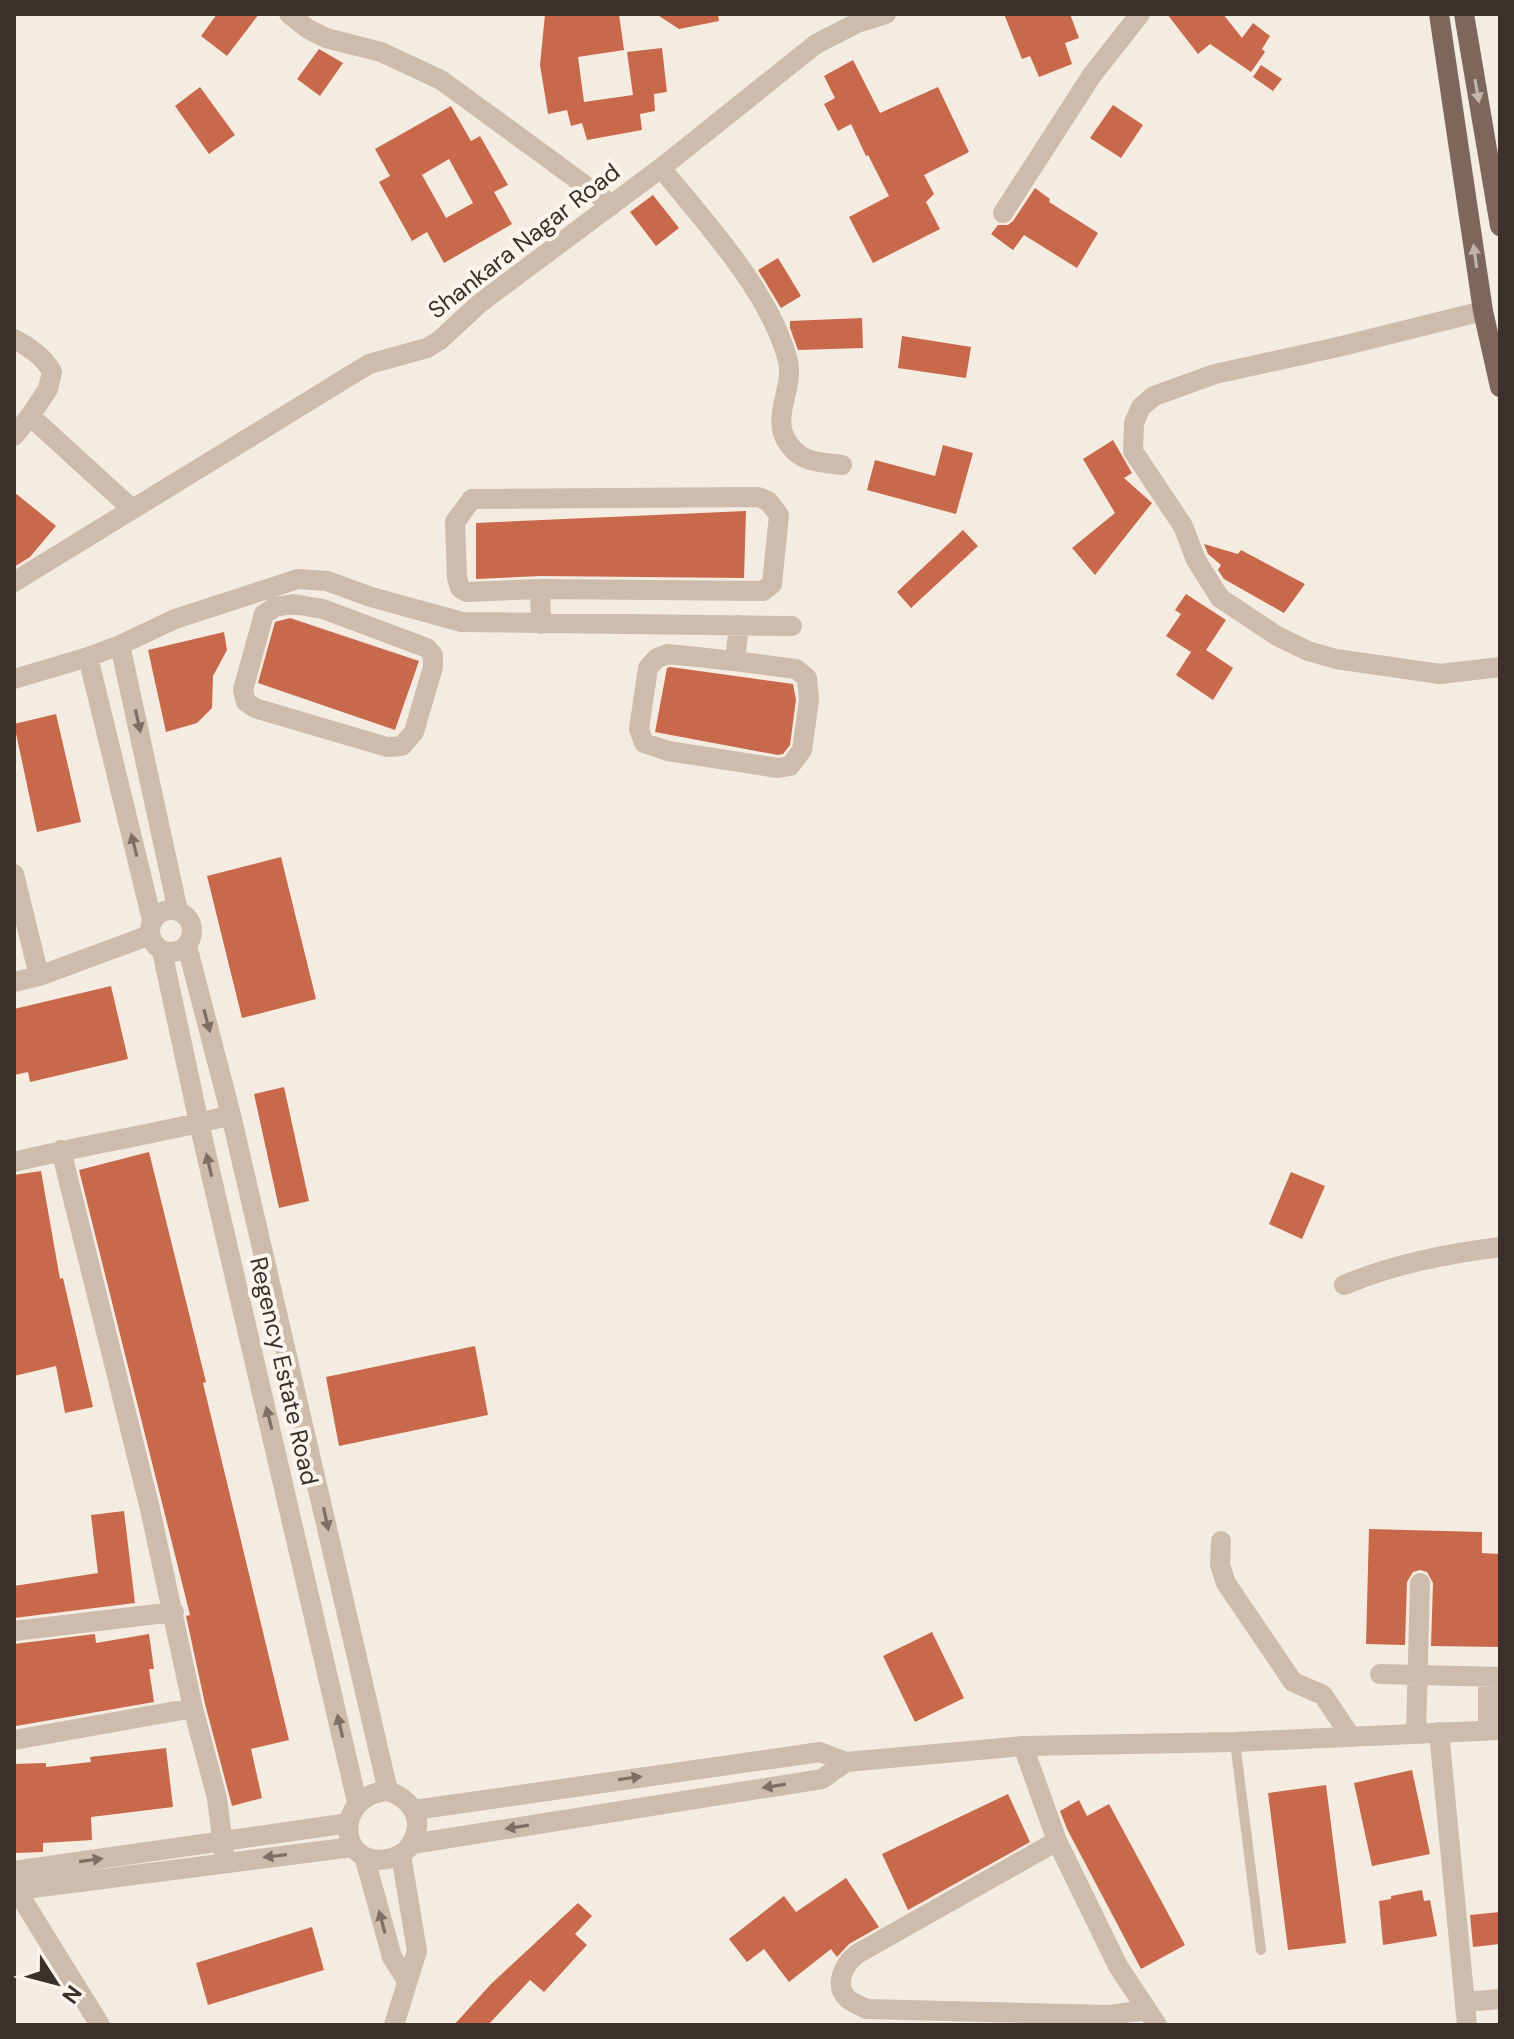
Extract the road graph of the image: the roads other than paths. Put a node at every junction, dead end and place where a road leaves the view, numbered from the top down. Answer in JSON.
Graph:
{"nodes":[{"id":1,"x":289,"y":14,"type":"edge"},
{"id":2,"x":886,"y":14,"type":"edge"},
{"id":3,"x":1140,"y":14,"type":"edge"},
{"id":4,"x":1439,"y":14,"type":"edge"},
{"id":5,"x":1464,"y":14,"type":"edge"},
{"id":6,"x":661,"y":168,"type":"junction"},
{"id":7,"x":612,"y":205,"type":"junction"},
{"id":8,"x":1003,"y":213,"type":"dead end"},
{"id":9,"x":1500,"y":226,"type":"edge"},
{"id":10,"x":1483,"y":311,"type":"junction"},
{"id":11,"x":14,"y":339,"type":"edge"},
{"id":12,"x":1500,"y":387,"type":"edge"},
{"id":13,"x":30,"y":416,"type":"junction"},
{"id":14,"x":14,"y":436,"type":"edge"},
{"id":15,"x":842,"y":465,"type":"dead end"},
{"id":16,"x":132,"y":509,"type":"junction"},
{"id":17,"x":14,"y":582,"type":"edge"},
{"id":18,"x":540,"y":589,"type":"junction"},
{"id":19,"x":371,"y":597,"type":"junction"},
{"id":20,"x":362,"y":624,"type":"junction"},
{"id":21,"x":541,"y":624,"type":"junction"},
{"id":22,"x":739,"y":625,"type":"junction"},
{"id":23,"x":792,"y":626,"type":"dead end"},
{"id":24,"x":120,"y":645,"type":"junction"},
{"id":25,"x":88,"y":657,"type":"junction"},
{"id":26,"x":735,"y":661,"type":"junction"},
{"id":27,"x":1500,"y":667,"type":"edge"},
{"id":28,"x":14,"y":679,"type":"edge"},
{"id":29,"x":14,"y":874,"type":"edge"},
{"id":30,"x":178,"y":911,"type":"junction"},
{"id":31,"x":154,"y":935,"type":"junction"},
{"id":32,"x":187,"y":946,"type":"junction"},
{"id":33,"x":39,"y":976,"type":"junction"},
{"id":34,"x":14,"y":982,"type":"edge"},
{"id":35,"x":231,"y":1115,"type":"junction"},
{"id":36,"x":199,"y":1123,"type":"junction"},
{"id":37,"x":61,"y":1150,"type":"junction"},
{"id":38,"x":14,"y":1162,"type":"edge"},
{"id":39,"x":1500,"y":1247,"type":"edge"},
{"id":40,"x":1344,"y":1285,"type":"dead end"},
{"id":41,"x":313,"y":1462,"type":"junction"},
{"id":42,"x":281,"y":1469,"type":"junction"},
{"id":43,"x":1221,"y":1541,"type":"dead end"},
{"id":44,"x":1420,"y":1583,"type":"dead end"},
{"id":45,"x":174,"y":1612,"type":"junction"},
{"id":46,"x":14,"y":1631,"type":"edge"},
{"id":47,"x":1380,"y":1674,"type":"dead end"},
{"id":48,"x":1417,"y":1675,"type":"junction"},
{"id":49,"x":1494,"y":1677,"type":"edge"},
{"id":50,"x":193,"y":1708,"type":"junction"},
{"id":51,"x":1494,"y":1730,"type":"edge"},
{"id":52,"x":1439,"y":1732,"type":"junction"},
{"id":53,"x":1416,"y":1733,"type":"junction"},
{"id":54,"x":1351,"y":1737,"type":"junction"},
{"id":55,"x":14,"y":1740,"type":"edge"},
{"id":56,"x":1235,"y":1742,"type":"junction"},
{"id":57,"x":1023,"y":1746,"type":"junction"},
{"id":58,"x":846,"y":1762,"type":"junction"},
{"id":59,"x":583,"y":1784,"type":"junction"},
{"id":60,"x":388,"y":1791,"type":"junction"},
{"id":61,"x":357,"y":1802,"type":"junction"},
{"id":62,"x":414,"y":1810,"type":"junction"},
{"id":63,"x":585,"y":1816,"type":"junction"},
{"id":64,"x":349,"y":1823,"type":"junction"},
{"id":65,"x":223,"y":1840,"type":"junction"},
{"id":66,"x":1057,"y":1841,"type":"junction"},
{"id":67,"x":407,"y":1849,"type":"junction"},
{"id":68,"x":359,"y":1853,"type":"junction"},
{"id":69,"x":225,"y":1862,"type":"junction"},
{"id":70,"x":15,"y":1882,"type":"edge"},
{"id":71,"x":1261,"y":1950,"type":"dead end"},
{"id":72,"x":407,"y":1981,"type":"junction"},
{"id":73,"x":1500,"y":1999,"type":"edge"},
{"id":74,"x":1465,"y":2002,"type":"junction"},
{"id":75,"x":1152,"y":2018,"type":"edge"},
{"id":76,"x":100,"y":2025,"type":"edge"},
{"id":77,"x":394,"y":2025,"type":"edge"},
{"id":78,"x":1467,"y":2025,"type":"edge"}],
"edges":[{"from":1,"to":7,"type":"street"},
{"from":2,"to":6,"type":"street","name":"Shankara Nagar Road"},
{"from":3,"to":8,"type":"street"},
{"from":10,"to":4,"type":"main road","one_way":true},
{"from":5,"to":9,"type":"main road","one_way":true},
{"from":6,"to":7,"type":"street","name":"Shankara Nagar Road"},
{"from":6,"to":15,"type":"street"},
{"from":7,"to":16,"type":"street","name":"Shankara Nagar Road"},
{"from":10,"to":12,"type":"main road"},
{"from":10,"to":27,"type":"street"},
{"from":11,"to":13,"type":"street"},
{"from":13,"to":14,"type":"street"},
{"from":13,"to":16,"type":"street"},
{"from":16,"to":17,"type":"street","name":"Shankara Nagar Road"},
{"from":18,"to":18,"type":"street"},
{"from":18,"to":21,"type":"street"},
{"from":19,"to":20,"type":"street"},
{"from":19,"to":21,"type":"street"},
{"from":19,"to":24,"type":"street"},
{"from":20,"to":20,"type":"street"},
{"from":21,"to":22,"type":"street"},
{"from":22,"to":23,"type":"street"},
{"from":22,"to":26,"type":"street"},
{"from":24,"to":25,"type":"street"},
{"from":24,"to":30,"type":"street","one_way":true},
{"from":25,"to":28,"type":"street"},
{"from":31,"to":25,"type":"street","name":"Regency Estate Road","one_way":true},
{"from":26,"to":26,"type":"street"},
{"from":29,"to":33,"type":"street"},
{"from":30,"to":31,"type":"street"},
{"from":30,"to":32,"type":"street"},
{"from":31,"to":32,"type":"street"},
{"from":31,"to":33,"type":"street"},
{"from":31,"to":36,"type":"street","name":"Regency Estate Road"},
{"from":32,"to":35,"type":"street","name":"Regency Estate Road","one_way":true},
{"from":33,"to":34,"type":"street"},
{"from":35,"to":36,"type":"street"},
{"from":35,"to":41,"type":"street","name":"Regency Estate Road"},
{"from":36,"to":37,"type":"street"},
{"from":42,"to":36,"type":"street","name":"Regency Estate Road","one_way":true},
{"from":37,"to":38,"type":"street"},
{"from":37,"to":45,"type":"street"},
{"from":39,"to":40,"type":"street"},
{"from":41,"to":42,"type":"street"},
{"from":41,"to":60,"type":"street","name":"Regency Estate Road","one_way":true},
{"from":61,"to":42,"type":"street","name":"Regency Estate Road","one_way":true},
{"from":43,"to":54,"type":"street"},
{"from":44,"to":48,"type":"street"},
{"from":45,"to":46,"type":"street"},
{"from":45,"to":50,"type":"street"},
{"from":47,"to":48,"type":"street"},
{"from":48,"to":49,"type":"street"},
{"from":48,"to":53,"type":"street"},
{"from":49,"to":51,"type":"street"},
{"from":50,"to":55,"type":"street"},
{"from":50,"to":65,"type":"street"},
{"from":51,"to":52,"type":"street"},
{"from":52,"to":53,"type":"street"},
{"from":52,"to":74,"type":"street"},
{"from":53,"to":54,"type":"street"},
{"from":54,"to":56,"type":"street"},
{"from":56,"to":57,"type":"street"},
{"from":56,"to":71,"type":"lane"},
{"from":57,"to":58,"type":"street"},
{"from":57,"to":66,"type":"street"},
{"from":59,"to":58,"type":"street","one_way":true},
{"from":58,"to":63,"type":"street","one_way":true},
{"from":59,"to":62,"type":"street"},
{"from":59,"to":63,"type":"street"},
{"from":60,"to":61,"type":"street"},
{"from":60,"to":62,"type":"street"},
{"from":61,"to":64,"type":"street"},
{"from":62,"to":67,"type":"street"},
{"from":63,"to":67,"type":"street","one_way":true},
{"from":64,"to":65,"type":"street"},
{"from":64,"to":68,"type":"street"},
{"from":65,"to":69,"type":"street"},
{"from":70,"to":65,"type":"street","one_way":true},
{"from":66,"to":75,"type":"street"},
{"from":66,"to":75,"type":"street"},
{"from":67,"to":68,"type":"street"},
{"from":67,"to":72,"type":"street"},
{"from":68,"to":69,"type":"street","one_way":true},
{"from":72,"to":68,"type":"street","one_way":true},
{"from":69,"to":70,"type":"street"},
{"from":70,"to":76,"type":"street"},
{"from":72,"to":77,"type":"street"},
{"from":73,"to":74,"type":"street"},
{"from":74,"to":78,"type":"street"}]}
